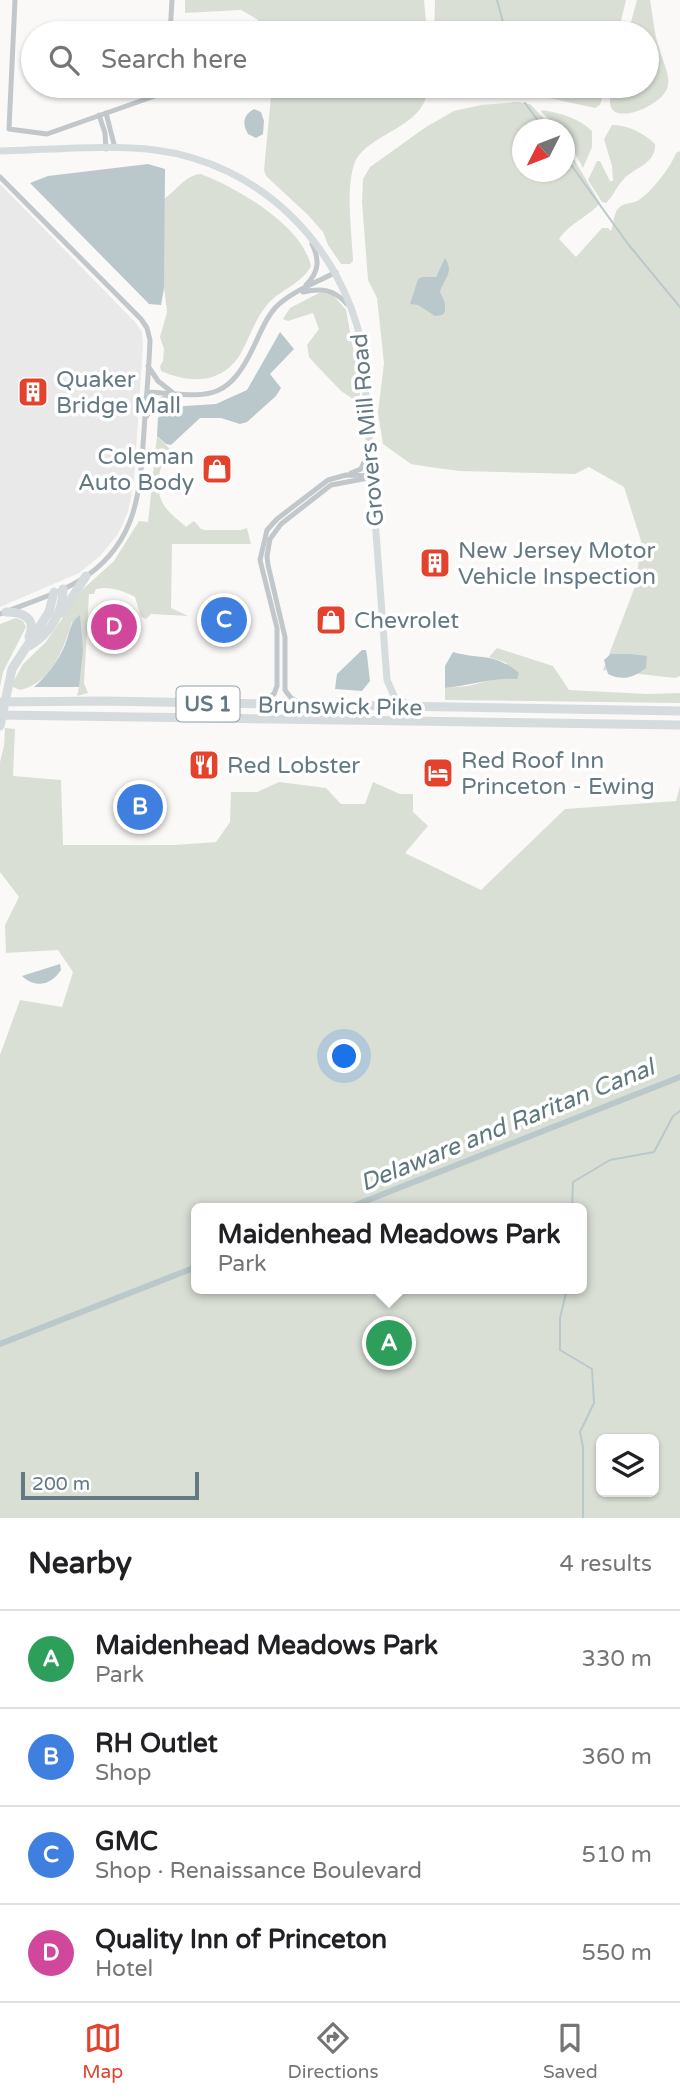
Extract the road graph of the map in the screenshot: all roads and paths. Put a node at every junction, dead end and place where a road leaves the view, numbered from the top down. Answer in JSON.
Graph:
{"nodes":[{"id":1,"x":15,"y":0,"type":"edge"},
{"id":2,"x":172,"y":0,"type":"edge"},
{"id":3,"x":171,"y":21,"type":"edge"},
{"id":4,"x":149,"y":98,"type":"edge"},
{"id":5,"x":106,"y":113,"type":"junction"},
{"id":6,"x":99,"y":116,"type":"junction"},
{"id":7,"x":115,"y":148,"type":"junction"},
{"id":8,"x":106,"y":149,"type":"junction"},
{"id":9,"x":0,"y":151,"type":"edge"},
{"id":10,"x":0,"y":177,"type":"edge"},
{"id":11,"x":304,"y":229,"type":"junction"},
{"id":12,"x":335,"y":272,"type":"junction"},
{"id":13,"x":293,"y":295,"type":"junction"},
{"id":14,"x":355,"y":316,"type":"junction"},
{"id":15,"x":148,"y":366,"type":"junction"},
{"id":16,"x":146,"y":392,"type":"junction"},
{"id":17,"x":175,"y":394,"type":"junction"},
{"id":18,"x":145,"y":420,"type":"junction"},
{"id":19,"x":370,"y":446,"type":"junction"},
{"id":20,"x":346,"y":475,"type":"junction"},
{"id":21,"x":373,"y":477,"type":"junction"},
{"id":22,"x":86,"y":576,"type":"junction"},
{"id":23,"x":58,"y":590,"type":"junction"},
{"id":24,"x":3,"y":613,"type":"edge"},
{"id":25,"x":52,"y":626,"type":"junction"},
{"id":26,"x":24,"y":648,"type":"junction"},
{"id":27,"x":0,"y":702,"type":"edge"},
{"id":28,"x":249,"y":705,"type":"junction"},
{"id":29,"x":307,"y":705,"type":"junction"},
{"id":30,"x":415,"y":706,"type":"junction"},
{"id":31,"x":680,"y":709,"type":"edge"},
{"id":32,"x":0,"y":715,"type":"edge"},
{"id":33,"x":573,"y":723,"type":"junction"},
{"id":34,"x":680,"y":725,"type":"edge"},
{"id":35,"x":0,"y":726,"type":"edge"},
{"id":36,"x":680,"y":731,"type":"edge"}],
"edges":[{"from":1,"to":6,"type":"street"},
{"from":2,"to":3,"type":"street"},
{"from":4,"to":5,"type":"street"},
{"from":5,"to":6,"type":"street"},
{"from":5,"to":7,"type":"street"},
{"from":6,"to":8,"type":"street"},
{"from":7,"to":8,"type":"street","name":"Grovers Mill Road"},
{"from":7,"to":11,"type":"street","name":"Grovers Mill Road"},
{"from":8,"to":9,"type":"street","name":"Grovers Mill Road"},
{"from":10,"to":15,"type":"street"},
{"from":11,"to":12,"type":"street","name":"Grovers Mill Road"},
{"from":11,"to":13,"type":"street"},
{"from":12,"to":13,"type":"street"},
{"from":12,"to":14,"type":"street","name":"Grovers Mill Road"},
{"from":13,"to":14,"type":"street"},
{"from":13,"to":17,"type":"street"},
{"from":14,"to":19,"type":"street","name":"Grovers Mill Road"},
{"from":15,"to":16,"type":"street"},
{"from":15,"to":17,"type":"street"},
{"from":16,"to":17,"type":"street"},
{"from":16,"to":18,"type":"street"},
{"from":17,"to":18,"type":"street"},
{"from":18,"to":22,"type":"street"},
{"from":19,"to":20,"type":"street"},
{"from":19,"to":21,"type":"street","name":"Grovers Mill Road"},
{"from":20,"to":21,"type":"street"},
{"from":20,"to":28,"type":"street"},
{"from":21,"to":29,"type":"street"},
{"from":21,"to":30,"type":"street","name":"Grovers Mill Road"},
{"from":22,"to":23,"type":"street"},
{"from":22,"to":25,"type":"highway"},
{"from":23,"to":24,"type":"street"},
{"from":23,"to":25,"type":"highway"},
{"from":23,"to":26,"type":"highway"},
{"from":24,"to":26,"type":"highway"},
{"from":25,"to":26,"type":"highway"},
{"from":26,"to":35,"type":"highway"},
{"from":27,"to":28,"type":"highway","name":"Brunswick Pike","number":"US 1"},
{"from":28,"to":29,"type":"highway","name":"Brunswick Pike","number":"US 1"},
{"from":29,"to":30,"type":"highway","name":"Brunswick Pike","number":"US 1"},
{"from":30,"to":31,"type":"highway","name":"Brunswick Pike","number":"US 1"},
{"from":32,"to":33,"type":"highway","name":"Brunswick Pike","number":"US 1"},
{"from":33,"to":34,"type":"highway","name":"Brunswick Pike","number":"US 1"},
{"from":33,"to":36,"type":"highway"}]}
